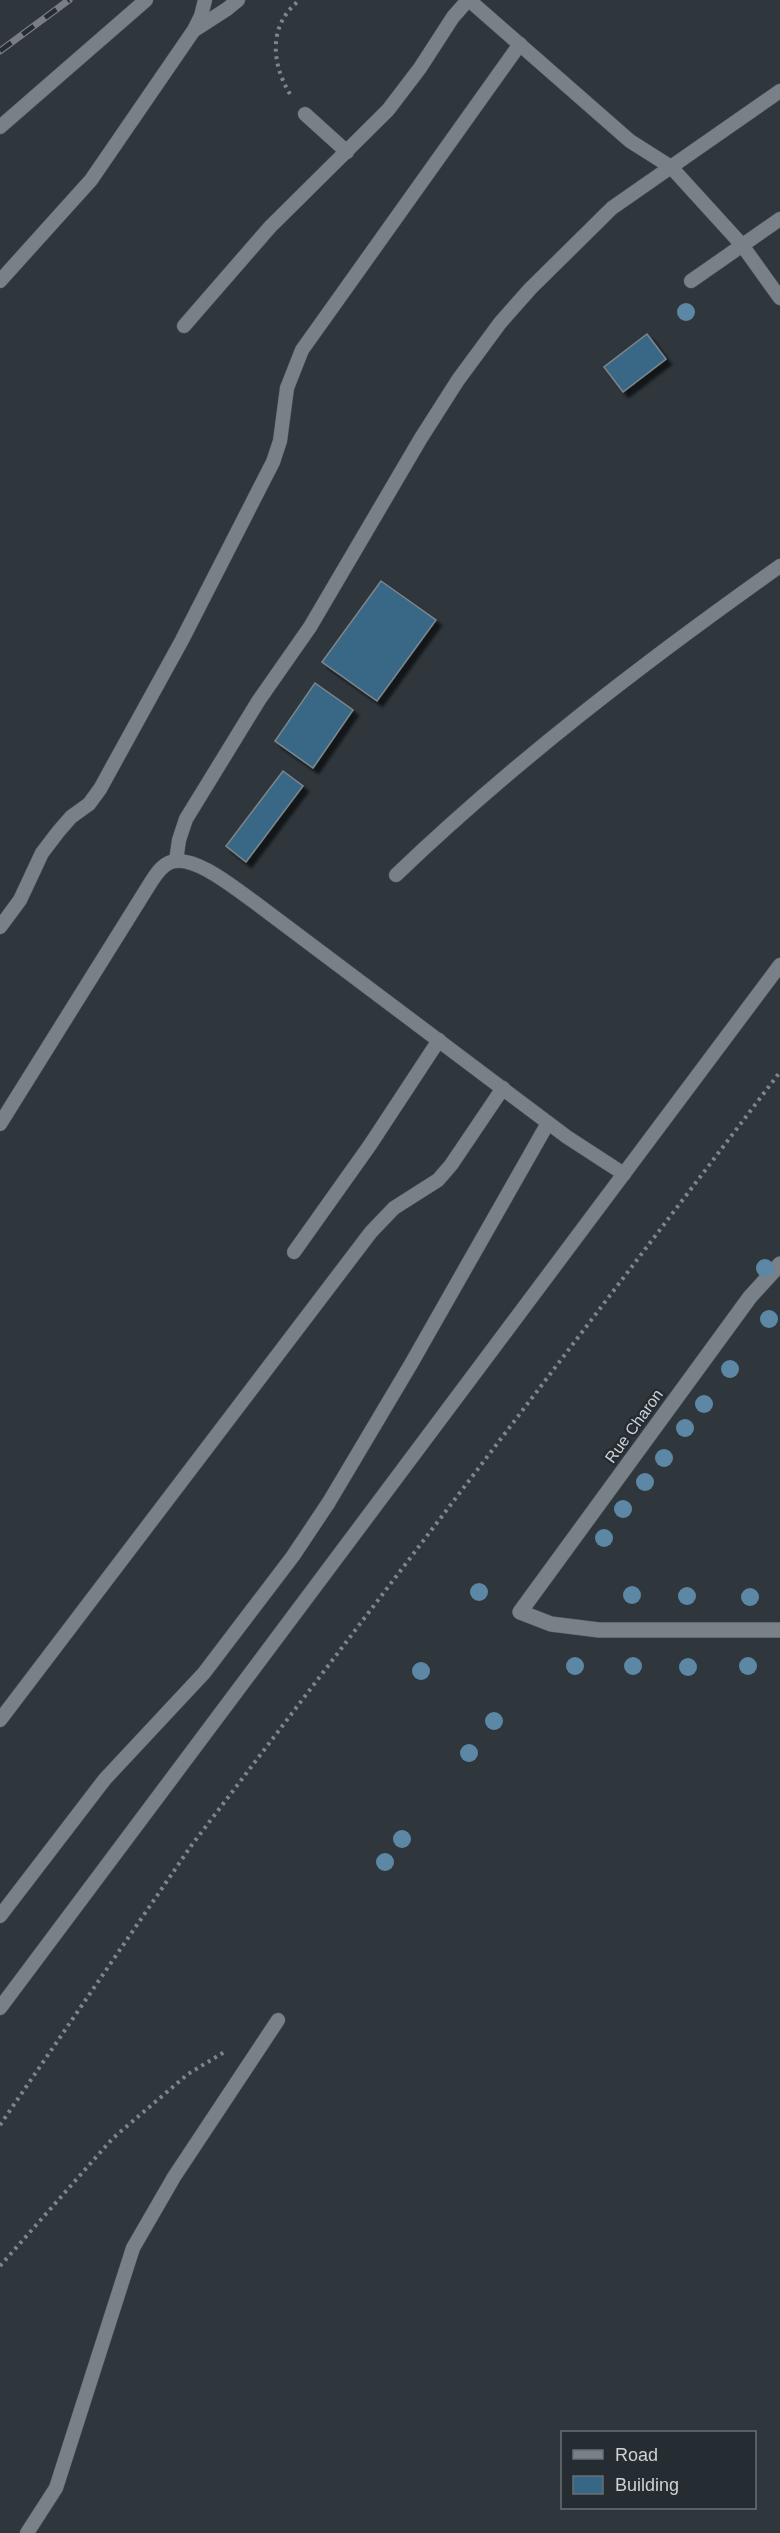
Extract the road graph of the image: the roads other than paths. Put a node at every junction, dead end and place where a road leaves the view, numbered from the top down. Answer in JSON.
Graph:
{"nodes":[{"id":1,"x":146,"y":0,"type":"edge"},
{"id":2,"x":205,"y":0,"type":"edge"},
{"id":3,"x":238,"y":0,"type":"edge"},
{"id":4,"x":468,"y":0,"type":"edge"},
{"id":5,"x":194,"y":30,"type":"junction"},
{"id":6,"x":520,"y":44,"type":"junction"},
{"id":7,"x":780,"y":91,"type":"edge"},
{"id":8,"x":305,"y":114,"type":"road end"},
{"id":9,"x":0,"y":127,"type":"edge"},
{"id":10,"x":346,"y":152,"type":"junction"},
{"id":11,"x":671,"y":167,"type":"junction"},
{"id":12,"x":780,"y":219,"type":"edge"},
{"id":13,"x":742,"y":245,"type":"junction"},
{"id":14,"x":0,"y":281,"type":"edge"},
{"id":15,"x":691,"y":281,"type":"dead end"},
{"id":16,"x":780,"y":298,"type":"edge"},
{"id":17,"x":184,"y":326,"type":"dead end"},
{"id":18,"x":780,"y":566,"type":"edge"},
{"id":19,"x":176,"y":861,"type":"junction"},
{"id":20,"x":396,"y":875,"type":"dead end"},
{"id":21,"x":0,"y":927,"type":"edge"},
{"id":22,"x":780,"y":965,"type":"edge"},
{"id":23,"x":439,"y":1040,"type":"junction"},
{"id":24,"x":503,"y":1088,"type":"junction"},
{"id":25,"x":548,"y":1123,"type":"junction"},
{"id":26,"x":0,"y":1124,"type":"edge"},
{"id":27,"x":624,"y":1174,"type":"junction"},
{"id":28,"x":294,"y":1252,"type":"dead end"},
{"id":29,"x":780,"y":1264,"type":"edge"},
{"id":30,"x":780,"y":1630,"type":"edge"},
{"id":31,"x":0,"y":1720,"type":"edge"},
{"id":32,"x":0,"y":1916,"type":"edge"},
{"id":33,"x":0,"y":2007,"type":"edge"},
{"id":34,"x":278,"y":2020,"type":"dead end"},
{"id":35,"x":27,"y":2533,"type":"edge"}],
"edges":[{"from":1,"to":9,"type":"lane"},
{"from":2,"to":5,"type":"lane"},
{"from":3,"to":5,"type":"lane"},
{"from":4,"to":6,"type":"lane"},
{"from":4,"to":10,"type":"lane"},
{"from":5,"to":14,"type":"lane"},
{"from":6,"to":11,"type":"lane"},
{"from":6,"to":21,"type":"lane"},
{"from":7,"to":11,"type":"lane"},
{"from":8,"to":10,"type":"lane"},
{"from":10,"to":17,"type":"lane"},
{"from":11,"to":13,"type":"lane"},
{"from":11,"to":19,"type":"lane"},
{"from":12,"to":13,"type":"lane"},
{"from":13,"to":15,"type":"lane"},
{"from":13,"to":16,"type":"lane"},
{"from":18,"to":20,"type":"lane"},
{"from":19,"to":23,"type":"lane"},
{"from":19,"to":26,"type":"lane"},
{"from":22,"to":27,"type":"lane"},
{"from":23,"to":24,"type":"lane"},
{"from":23,"to":28,"type":"lane"},
{"from":24,"to":25,"type":"lane"},
{"from":24,"to":31,"type":"lane"},
{"from":25,"to":27,"type":"lane"},
{"from":25,"to":32,"type":"lane"},
{"from":27,"to":33,"type":"lane"},
{"from":29,"to":30,"type":"street","name":"Rue Charon"},
{"from":34,"to":35,"type":"lane"}]}
